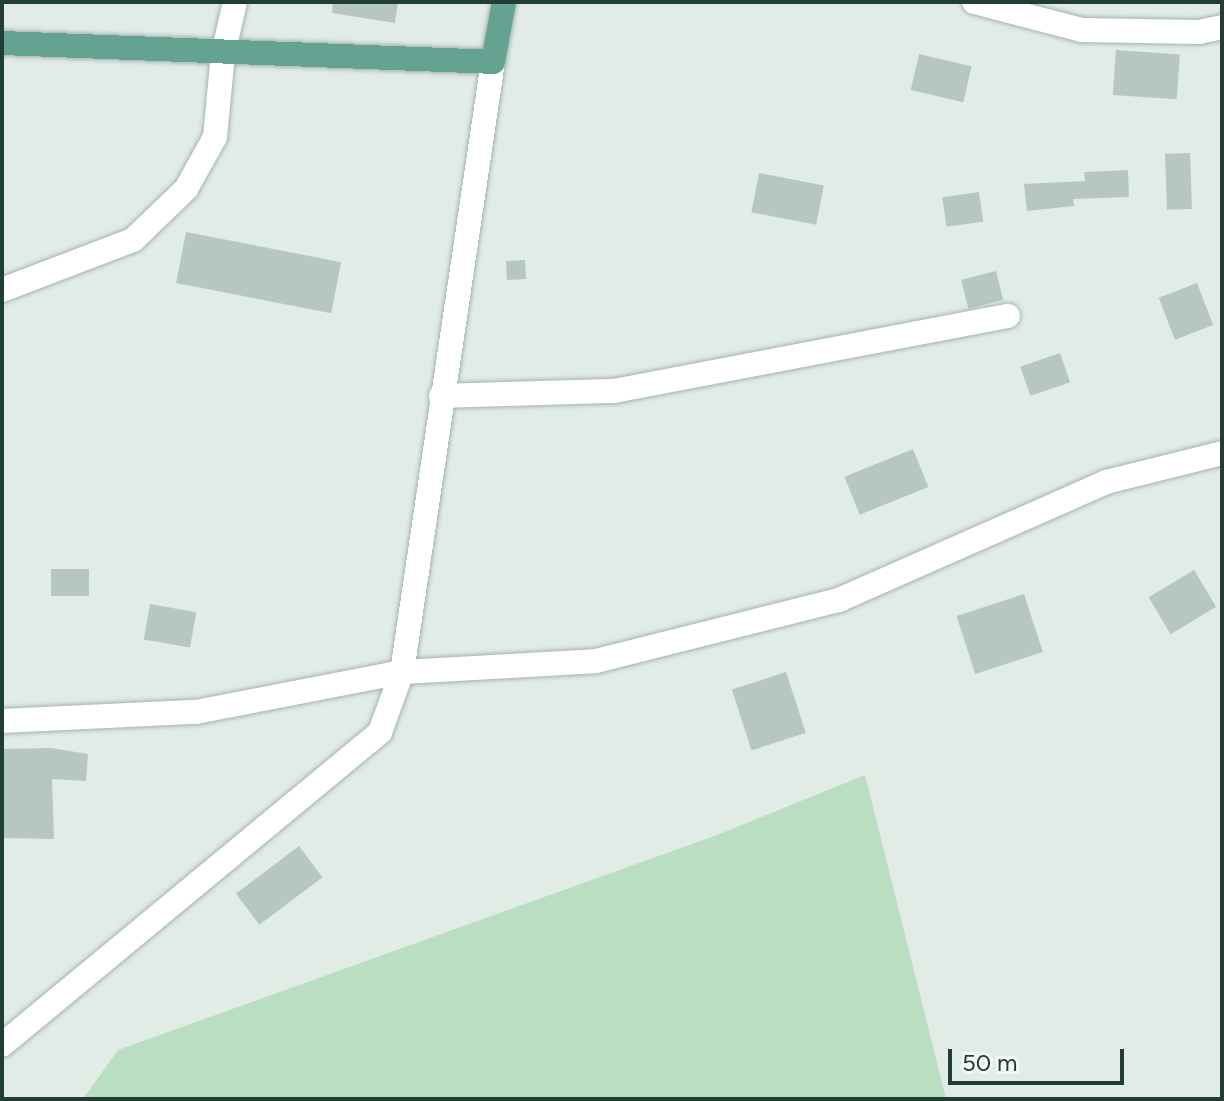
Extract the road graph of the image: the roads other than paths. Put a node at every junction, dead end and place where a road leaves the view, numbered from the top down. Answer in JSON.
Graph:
{"nodes":[{"id":1,"x":235,"y":2,"type":"edge"},
{"id":2,"x":504,"y":2,"type":"edge"},
{"id":3,"x":974,"y":2,"type":"edge"},
{"id":4,"x":1222,"y":27,"type":"edge"},
{"id":5,"x":2,"y":43,"type":"edge"},
{"id":6,"x":223,"y":54,"type":"junction"},
{"id":7,"x":493,"y":62,"type":"junction"},
{"id":8,"x":2,"y":290,"type":"edge"},
{"id":9,"x":1008,"y":316,"type":"dead end"},
{"id":10,"x":441,"y":396,"type":"junction"},
{"id":11,"x":1222,"y":453,"type":"edge"},
{"id":12,"x":402,"y":672,"type":"junction"},
{"id":13,"x":2,"y":721,"type":"edge"},
{"id":14,"x":2,"y":1045,"type":"edge"}],
"edges":[{"from":1,"to":6,"type":"street"},
{"from":2,"to":7,"type":"main road"},
{"from":3,"to":4,"type":"street"},
{"from":5,"to":6,"type":"main road"},
{"from":6,"to":7,"type":"main road"},
{"from":6,"to":8,"type":"street"},
{"from":7,"to":10,"type":"street"},
{"from":9,"to":10,"type":"street"},
{"from":10,"to":12,"type":"street"},
{"from":11,"to":12,"type":"street"},
{"from":12,"to":13,"type":"street"},
{"from":12,"to":14,"type":"street"}]}
